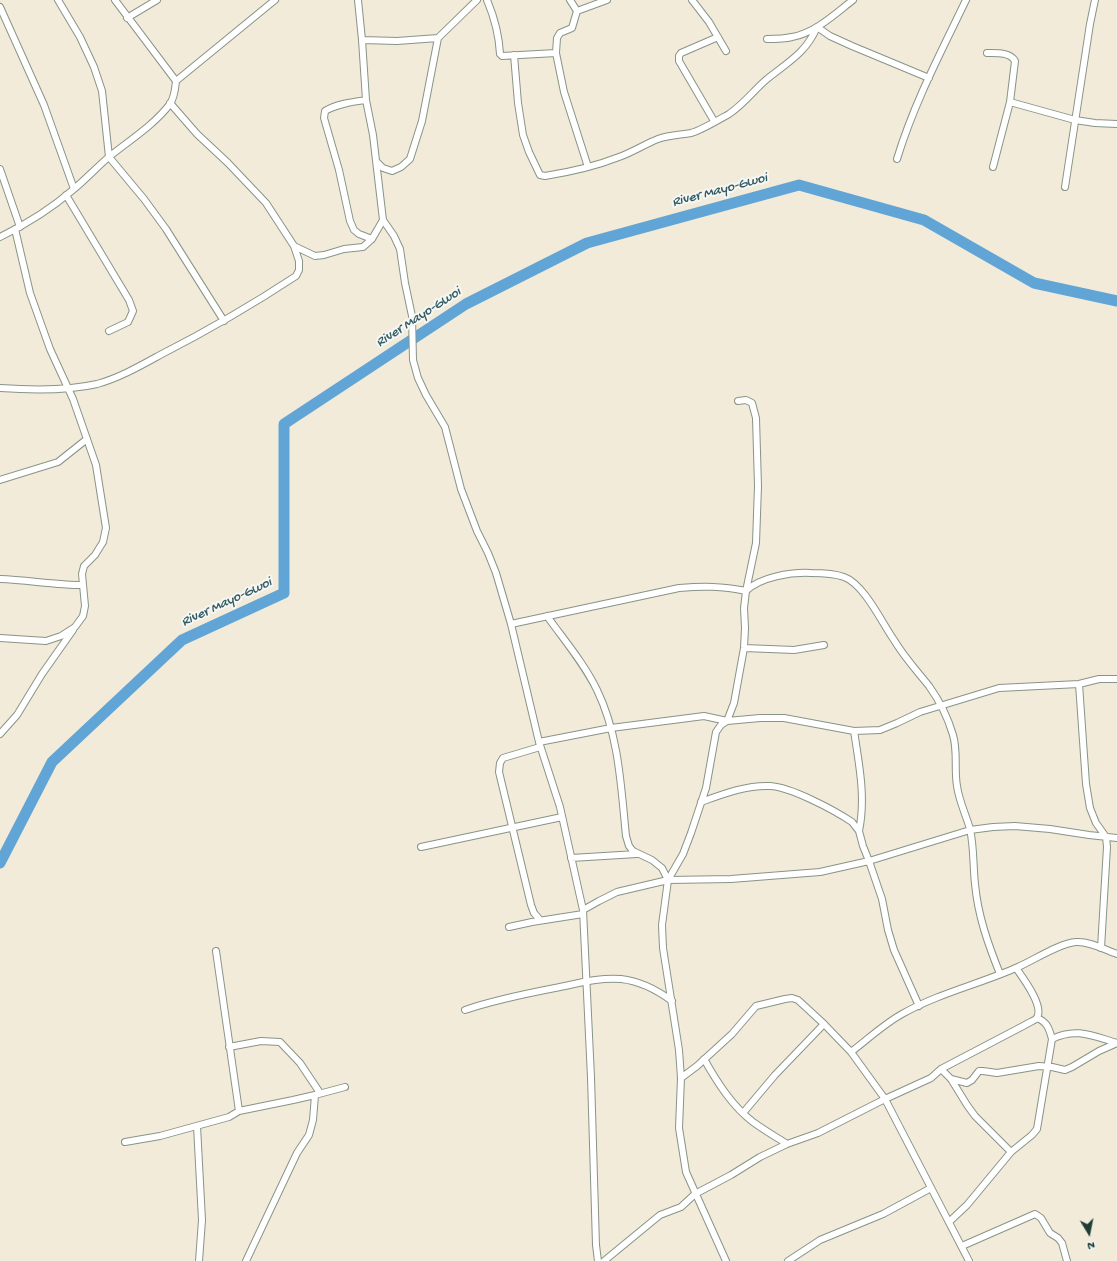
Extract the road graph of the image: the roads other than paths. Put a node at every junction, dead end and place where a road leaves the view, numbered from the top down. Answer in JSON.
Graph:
{"nodes":[{"id":1,"x":58,"y":0,"type":"edge"},
{"id":2,"x":115,"y":0,"type":"edge"},
{"id":3,"x":157,"y":0,"type":"edge"},
{"id":4,"x":275,"y":0,"type":"edge"},
{"id":5,"x":358,"y":0,"type":"edge"},
{"id":6,"x":477,"y":0,"type":"edge"},
{"id":7,"x":487,"y":0,"type":"edge"},
{"id":8,"x":570,"y":0,"type":"edge"},
{"id":9,"x":607,"y":0,"type":"edge"},
{"id":10,"x":692,"y":0,"type":"edge"},
{"id":11,"x":852,"y":0,"type":"edge"},
{"id":12,"x":966,"y":0,"type":"edge"},
{"id":13,"x":1095,"y":0,"type":"edge"},
{"id":14,"x":0,"y":7,"type":"edge"},
{"id":15,"x":577,"y":11,"type":"junction"},
{"id":16,"x":127,"y":18,"type":"junction"},
{"id":17,"x":817,"y":27,"type":"junction"},
{"id":18,"x":718,"y":37,"type":"junction"},
{"id":19,"x":438,"y":38,"type":"junction"},
{"id":20,"x":767,"y":39,"type":"dead end"},
{"id":21,"x":362,"y":40,"type":"junction"},
{"id":22,"x":726,"y":51,"type":"dead end"},
{"id":23,"x":556,"y":52,"type":"junction"},
{"id":24,"x":987,"y":53,"type":"dead end"},
{"id":25,"x":514,"y":55,"type":"junction"},
{"id":26,"x":929,"y":78,"type":"junction"},
{"id":27,"x":176,"y":81,"type":"junction"},
{"id":28,"x":366,"y":100,"type":"junction"},
{"id":29,"x":1010,"y":102,"type":"junction"},
{"id":30,"x":170,"y":103,"type":"junction"},
{"id":31,"x":1075,"y":120,"type":"junction"},
{"id":32,"x":714,"y":121,"type":"junction"},
{"id":33,"x":1117,"y":124,"type":"edge"},
{"id":34,"x":109,"y":157,"type":"junction"},
{"id":35,"x":897,"y":159,"type":"dead end"},
{"id":36,"x":377,"y":161,"type":"junction"},
{"id":37,"x":588,"y":167,"type":"junction"},
{"id":38,"x":993,"y":167,"type":"dead end"},
{"id":39,"x":0,"y":169,"type":"edge"},
{"id":40,"x":1065,"y":187,"type":"dead end"},
{"id":41,"x":74,"y":189,"type":"junction"},
{"id":42,"x":66,"y":195,"type":"junction"},
{"id":43,"x":383,"y":220,"type":"junction"},
{"id":44,"x":18,"y":228,"type":"junction"},
{"id":45,"x":0,"y":237,"type":"edge"},
{"id":46,"x":372,"y":239,"type":"junction"},
{"id":47,"x":294,"y":246,"type":"junction"},
{"id":48,"x":224,"y":321,"type":"junction"},
{"id":49,"x":109,"y":331,"type":"dead end"},
{"id":50,"x":0,"y":388,"type":"edge"},
{"id":51,"x":69,"y":388,"type":"junction"},
{"id":52,"x":738,"y":401,"type":"dead end"},
{"id":53,"x":87,"y":439,"type":"junction"},
{"id":54,"x":0,"y":480,"type":"edge"},
{"id":55,"x":0,"y":579,"type":"edge"},
{"id":56,"x":82,"y":585,"type":"junction"},
{"id":57,"x":746,"y":591,"type":"junction"},
{"id":58,"x":547,"y":616,"type":"junction"},
{"id":59,"x":511,"y":624,"type":"junction"},
{"id":60,"x":75,"y":627,"type":"junction"},
{"id":61,"x":0,"y":638,"type":"edge"},
{"id":62,"x":824,"y":645,"type":"dead end"},
{"id":63,"x":744,"y":648,"type":"junction"},
{"id":64,"x":1117,"y":679,"type":"edge"},
{"id":65,"x":1079,"y":684,"type":"junction"},
{"id":66,"x":941,"y":706,"type":"junction"},
{"id":67,"x":727,"y":721,"type":"junction"},
{"id":68,"x":611,"y":728,"type":"junction"},
{"id":69,"x":854,"y":731,"type":"junction"},
{"id":70,"x":0,"y":734,"type":"edge"},
{"id":71,"x":539,"y":744,"type":"junction"},
{"id":72,"x":701,"y":802,"type":"junction"},
{"id":73,"x":562,"y":817,"type":"junction"},
{"id":74,"x":513,"y":828,"type":"junction"},
{"id":75,"x":970,"y":830,"type":"junction"},
{"id":76,"x":859,"y":831,"type":"junction"},
{"id":77,"x":1106,"y":837,"type":"junction"},
{"id":78,"x":1117,"y":838,"type":"edge"},
{"id":79,"x":422,"y":847,"type":"dead end"},
{"id":80,"x":638,"y":853,"type":"junction"},
{"id":81,"x":571,"y":858,"type":"junction"},
{"id":82,"x":870,"y":861,"type":"junction"},
{"id":83,"x":668,"y":880,"type":"junction"},
{"id":84,"x":583,"y":912,"type":"junction"},
{"id":85,"x":540,"y":920,"type":"junction"},
{"id":86,"x":509,"y":927,"type":"dead end"},
{"id":87,"x":1101,"y":948,"type":"junction"},
{"id":88,"x":216,"y":951,"type":"dead end"},
{"id":89,"x":1117,"y":954,"type":"edge"},
{"id":90,"x":1016,"y":968,"type":"junction"},
{"id":91,"x":1000,"y":974,"type":"junction"},
{"id":92,"x":587,"y":981,"type":"junction"},
{"id":93,"x":672,"y":1001,"type":"junction"},
{"id":94,"x":919,"y":1006,"type":"junction"},
{"id":95,"x":465,"y":1010,"type":"dead end"},
{"id":96,"x":1037,"y":1018,"type":"junction"},
{"id":97,"x":824,"y":1024,"type":"junction"},
{"id":98,"x":1052,"y":1039,"type":"junction"},
{"id":99,"x":229,"y":1047,"type":"junction"},
{"id":100,"x":851,"y":1052,"type":"junction"},
{"id":101,"x":704,"y":1059,"type":"junction"},
{"id":102,"x":1048,"y":1066,"type":"junction"},
{"id":103,"x":941,"y":1069,"type":"junction"},
{"id":104,"x":681,"y":1078,"type":"junction"},
{"id":105,"x":952,"y":1079,"type":"junction"},
{"id":106,"x":345,"y":1087,"type":"dead end"},
{"id":107,"x":317,"y":1094,"type":"junction"},
{"id":108,"x":885,"y":1099,"type":"junction"},
{"id":109,"x":239,"y":1110,"type":"junction"},
{"id":110,"x":744,"y":1113,"type":"junction"},
{"id":111,"x":197,"y":1126,"type":"junction"},
{"id":112,"x":125,"y":1142,"type":"dead end"},
{"id":113,"x":787,"y":1144,"type":"junction"},
{"id":114,"x":1011,"y":1152,"type":"junction"},
{"id":115,"x":931,"y":1188,"type":"junction"},
{"id":116,"x":695,"y":1194,"type":"junction"},
{"id":117,"x":949,"y":1222,"type":"junction"},
{"id":118,"x":962,"y":1246,"type":"junction"},
{"id":119,"x":199,"y":1261,"type":"edge"},
{"id":120,"x":246,"y":1261,"type":"edge"},
{"id":121,"x":598,"y":1261,"type":"edge"},
{"id":122,"x":604,"y":1261,"type":"edge"},
{"id":123,"x":726,"y":1261,"type":"edge"},
{"id":124,"x":788,"y":1261,"type":"edge"},
{"id":125,"x":969,"y":1261,"type":"edge"},
{"id":126,"x":1067,"y":1261,"type":"edge"}],
"edges":[{"from":1,"to":34,"type":"street"},
{"from":2,"to":16,"type":"street"},
{"from":3,"to":16,"type":"street"},
{"from":4,"to":27,"type":"street"},
{"from":5,"to":21,"type":"street"},
{"from":6,"to":19,"type":"street"},
{"from":7,"to":25,"type":"street"},
{"from":8,"to":15,"type":"street"},
{"from":9,"to":15,"type":"street"},
{"from":10,"to":18,"type":"street"},
{"from":11,"to":17,"type":"street"},
{"from":12,"to":26,"type":"street"},
{"from":13,"to":31,"type":"street"},
{"from":14,"to":41,"type":"street"},
{"from":15,"to":23,"type":"street"},
{"from":16,"to":27,"type":"street"},
{"from":17,"to":20,"type":"street"},
{"from":17,"to":26,"type":"street"},
{"from":17,"to":32,"type":"street"},
{"from":18,"to":22,"type":"street"},
{"from":18,"to":32,"type":"street"},
{"from":19,"to":21,"type":"street"},
{"from":19,"to":36,"type":"street"},
{"from":21,"to":28,"type":"street"},
{"from":23,"to":25,"type":"street"},
{"from":23,"to":37,"type":"street"},
{"from":24,"to":29,"type":"street"},
{"from":25,"to":37,"type":"street"},
{"from":26,"to":35,"type":"street"},
{"from":27,"to":30,"type":"street"},
{"from":28,"to":36,"type":"street"},
{"from":28,"to":46,"type":"street"},
{"from":29,"to":31,"type":"street"},
{"from":29,"to":38,"type":"street"},
{"from":30,"to":34,"type":"street"},
{"from":30,"to":47,"type":"street"},
{"from":31,"to":33,"type":"street"},
{"from":31,"to":40,"type":"street"},
{"from":32,"to":37,"type":"street"},
{"from":34,"to":41,"type":"street"},
{"from":34,"to":48,"type":"street"},
{"from":36,"to":43,"type":"street"},
{"from":39,"to":44,"type":"street"},
{"from":41,"to":42,"type":"street"},
{"from":42,"to":44,"type":"street"},
{"from":42,"to":49,"type":"street"},
{"from":43,"to":46,"type":"street"},
{"from":43,"to":59,"type":"street"},
{"from":44,"to":45,"type":"street"},
{"from":44,"to":51,"type":"street"},
{"from":46,"to":47,"type":"street"},
{"from":47,"to":48,"type":"street"},
{"from":48,"to":51,"type":"street"},
{"from":50,"to":51,"type":"street"},
{"from":51,"to":53,"type":"street"},
{"from":52,"to":57,"type":"street"},
{"from":53,"to":54,"type":"street"},
{"from":53,"to":56,"type":"street"},
{"from":55,"to":56,"type":"street"},
{"from":56,"to":60,"type":"street"},
{"from":57,"to":58,"type":"street"},
{"from":57,"to":63,"type":"street"},
{"from":57,"to":66,"type":"street"},
{"from":58,"to":59,"type":"street"},
{"from":58,"to":68,"type":"street"},
{"from":59,"to":71,"type":"street"},
{"from":60,"to":61,"type":"street"},
{"from":60,"to":70,"type":"street"},
{"from":62,"to":63,"type":"street"},
{"from":63,"to":67,"type":"street"},
{"from":64,"to":65,"type":"street"},
{"from":65,"to":66,"type":"street"},
{"from":65,"to":77,"type":"street"},
{"from":66,"to":69,"type":"street"},
{"from":66,"to":75,"type":"street"},
{"from":67,"to":68,"type":"street"},
{"from":67,"to":69,"type":"street"},
{"from":67,"to":72,"type":"street"},
{"from":68,"to":71,"type":"street"},
{"from":68,"to":80,"type":"street"},
{"from":69,"to":76,"type":"street"},
{"from":71,"to":73,"type":"street"},
{"from":71,"to":74,"type":"street"},
{"from":72,"to":76,"type":"street"},
{"from":72,"to":83,"type":"street"},
{"from":73,"to":74,"type":"street"},
{"from":73,"to":81,"type":"street"},
{"from":74,"to":79,"type":"street"},
{"from":74,"to":85,"type":"street"},
{"from":75,"to":77,"type":"street"},
{"from":75,"to":82,"type":"street"},
{"from":75,"to":91,"type":"street"},
{"from":76,"to":82,"type":"street"},
{"from":77,"to":78,"type":"street"},
{"from":77,"to":87,"type":"street"},
{"from":80,"to":81,"type":"street"},
{"from":80,"to":83,"type":"street"},
{"from":81,"to":84,"type":"street"},
{"from":82,"to":83,"type":"street"},
{"from":82,"to":94,"type":"street"},
{"from":83,"to":84,"type":"street"},
{"from":83,"to":93,"type":"street"},
{"from":84,"to":85,"type":"street"},
{"from":84,"to":92,"type":"street"},
{"from":85,"to":86,"type":"street"},
{"from":87,"to":89,"type":"street"},
{"from":87,"to":90,"type":"street"},
{"from":88,"to":99,"type":"street"},
{"from":90,"to":91,"type":"street"},
{"from":90,"to":96,"type":"street"},
{"from":91,"to":94,"type":"street"},
{"from":92,"to":93,"type":"street"},
{"from":92,"to":95,"type":"street"},
{"from":92,"to":121,"type":"street"},
{"from":93,"to":104,"type":"street"},
{"from":94,"to":100,"type":"street"},
{"from":96,"to":98,"type":"street"},
{"from":96,"to":103,"type":"street"},
{"from":97,"to":100,"type":"street"},
{"from":97,"to":101,"type":"street"},
{"from":97,"to":110,"type":"street"},
{"from":98,"to":102,"type":"street"},
{"from":98,"to":102,"type":"street"},
{"from":99,"to":107,"type":"street"},
{"from":99,"to":109,"type":"street"},
{"from":100,"to":108,"type":"street"},
{"from":101,"to":104,"type":"street"},
{"from":101,"to":110,"type":"street"},
{"from":102,"to":105,"type":"street"},
{"from":102,"to":114,"type":"street"},
{"from":103,"to":105,"type":"street"},
{"from":103,"to":108,"type":"street"},
{"from":104,"to":116,"type":"street"},
{"from":105,"to":114,"type":"street"},
{"from":106,"to":107,"type":"street"},
{"from":107,"to":109,"type":"street"},
{"from":107,"to":120,"type":"street"},
{"from":108,"to":113,"type":"street"},
{"from":108,"to":115,"type":"street"},
{"from":109,"to":111,"type":"street"},
{"from":110,"to":113,"type":"street"},
{"from":111,"to":112,"type":"street"},
{"from":111,"to":119,"type":"street"},
{"from":113,"to":116,"type":"street"},
{"from":114,"to":117,"type":"street"},
{"from":115,"to":117,"type":"street"},
{"from":115,"to":124,"type":"street"},
{"from":116,"to":122,"type":"street"},
{"from":116,"to":123,"type":"street"},
{"from":117,"to":118,"type":"street"},
{"from":118,"to":125,"type":"street"},
{"from":118,"to":126,"type":"street"}]}
